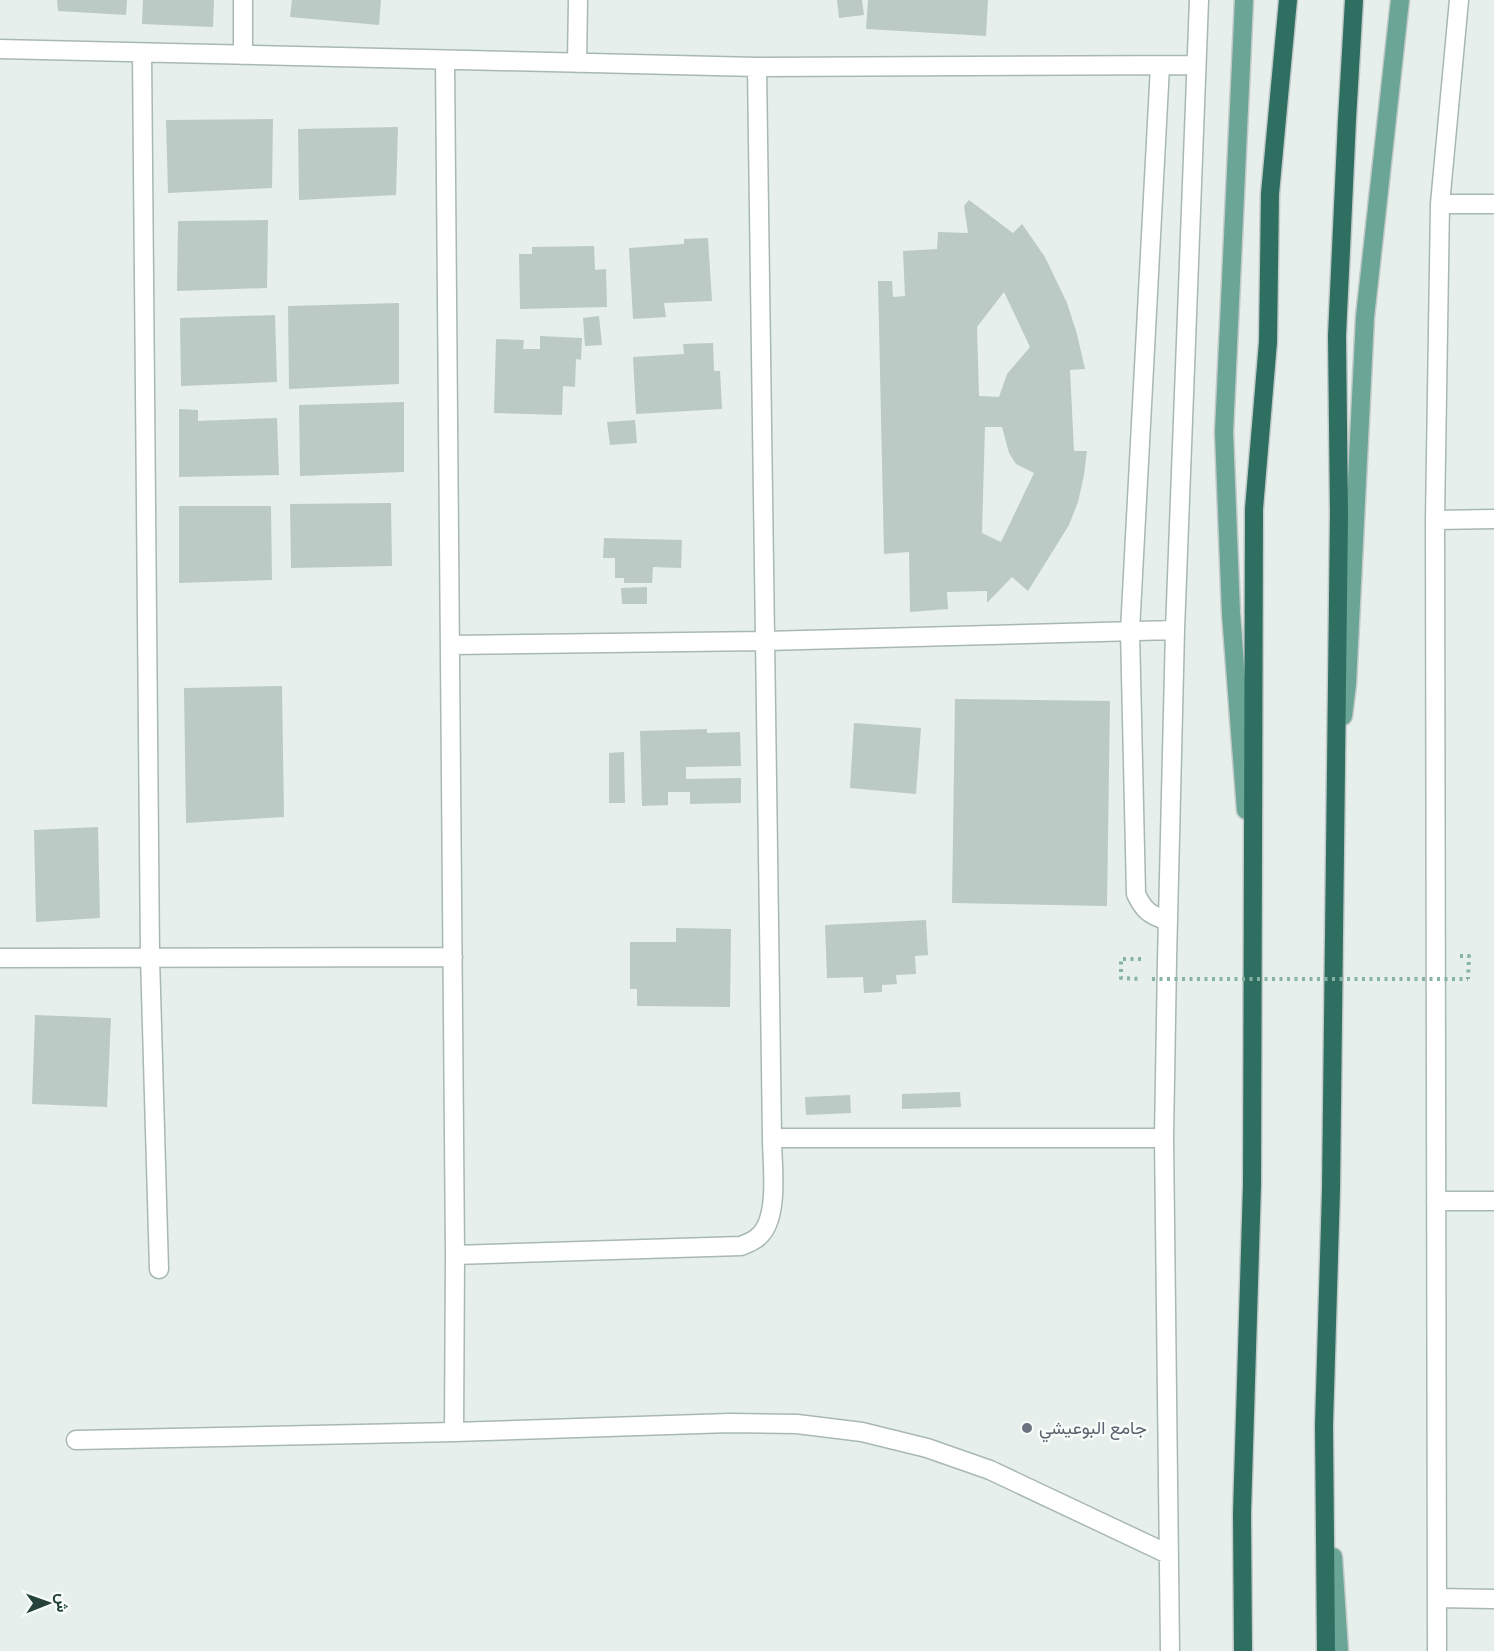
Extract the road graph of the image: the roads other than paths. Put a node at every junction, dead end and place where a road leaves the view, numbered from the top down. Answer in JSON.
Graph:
{"nodes":[{"id":1,"x":243,"y":0,"type":"edge"},
{"id":2,"x":578,"y":0,"type":"edge"},
{"id":3,"x":1199,"y":0,"type":"edge"},
{"id":4,"x":1244,"y":0,"type":"edge"},
{"id":5,"x":1288,"y":0,"type":"edge"},
{"id":6,"x":1354,"y":0,"type":"edge"},
{"id":7,"x":1400,"y":0,"type":"edge"},
{"id":8,"x":1459,"y":0,"type":"edge"},
{"id":9,"x":0,"y":49,"type":"edge"},
{"id":10,"x":142,"y":53,"type":"junction"},
{"id":11,"x":243,"y":55,"type":"junction"},
{"id":12,"x":446,"y":60,"type":"junction"},
{"id":13,"x":577,"y":63,"type":"junction"},
{"id":14,"x":1196,"y":65,"type":"junction"},
{"id":15,"x":1160,"y":66,"type":"junction"},
{"id":16,"x":758,"y":67,"type":"junction"},
{"id":17,"x":1440,"y":204,"type":"junction"},
{"id":18,"x":1494,"y":204,"type":"edge"},
{"id":19,"x":1494,"y":519,"type":"edge"},
{"id":20,"x":1435,"y":520,"type":"junction"},
{"id":21,"x":1175,"y":630,"type":"junction"},
{"id":22,"x":1130,"y":631,"type":"junction"},
{"id":23,"x":766,"y":640,"type":"junction"},
{"id":24,"x":450,"y":645,"type":"junction"},
{"id":25,"x":1336,"y":777,"type":"junction"},
{"id":26,"x":1253,"y":902,"type":"junction"},
{"id":27,"x":1168,"y":921,"type":"junction"},
{"id":28,"x":150,"y":957,"type":"junction"},
{"id":29,"x":453,"y":957,"type":"junction"},
{"id":30,"x":0,"y":958,"type":"edge"},
{"id":31,"x":772,"y":1138,"type":"junction"},
{"id":32,"x":1164,"y":1138,"type":"junction"},
{"id":33,"x":1436,"y":1201,"type":"junction"},
{"id":34,"x":1494,"y":1201,"type":"edge"},
{"id":35,"x":455,"y":1255,"type":"junction"},
{"id":36,"x":159,"y":1269,"type":"dead end"},
{"id":37,"x":1324,"y":1425,"type":"junction"},
{"id":38,"x":454,"y":1432,"type":"junction"},
{"id":39,"x":76,"y":1440,"type":"dead end"},
{"id":40,"x":1242,"y":1514,"type":"junction"},
{"id":41,"x":1168,"y":1554,"type":"junction"},
{"id":42,"x":1437,"y":1598,"type":"junction"},
{"id":43,"x":1494,"y":1599,"type":"edge"},
{"id":44,"x":1170,"y":1651,"type":"edge"},
{"id":45,"x":1236,"y":1651,"type":"edge"},
{"id":46,"x":1243,"y":1651,"type":"edge"},
{"id":47,"x":1326,"y":1651,"type":"edge"},
{"id":48,"x":1339,"y":1651,"type":"edge"},
{"id":49,"x":1437,"y":1651,"type":"edge"}],
"edges":[{"from":1,"to":11,"type":"street"},
{"from":2,"to":13,"type":"street"},
{"from":3,"to":14,"type":"street"},
{"from":4,"to":26,"type":"main road"},
{"from":5,"to":26,"type":"highway"},
{"from":6,"to":25,"type":"highway"},
{"from":7,"to":25,"type":"main road"},
{"from":8,"to":17,"type":"street"},
{"from":9,"to":10,"type":"street"},
{"from":10,"to":11,"type":"street"},
{"from":10,"to":28,"type":"street"},
{"from":11,"to":12,"type":"street"},
{"from":12,"to":13,"type":"street"},
{"from":12,"to":24,"type":"street"},
{"from":13,"to":16,"type":"street"},
{"from":14,"to":15,"type":"street"},
{"from":14,"to":21,"type":"street"},
{"from":15,"to":16,"type":"street"},
{"from":15,"to":22,"type":"street"},
{"from":16,"to":23,"type":"street"},
{"from":17,"to":18,"type":"street"},
{"from":17,"to":20,"type":"street"},
{"from":19,"to":20,"type":"street"},
{"from":20,"to":33,"type":"street"},
{"from":21,"to":22,"type":"street"},
{"from":21,"to":27,"type":"street"},
{"from":22,"to":23,"type":"street"},
{"from":22,"to":27,"type":"street"},
{"from":23,"to":24,"type":"street"},
{"from":23,"to":31,"type":"street"},
{"from":24,"to":29,"type":"street"},
{"from":25,"to":37,"type":"highway"},
{"from":26,"to":40,"type":"highway"},
{"from":27,"to":32,"type":"street"},
{"from":28,"to":29,"type":"street"},
{"from":28,"to":30,"type":"street"},
{"from":28,"to":36,"type":"street"},
{"from":29,"to":35,"type":"street"},
{"from":31,"to":32,"type":"street"},
{"from":31,"to":35,"type":"street"},
{"from":32,"to":41,"type":"street"},
{"from":33,"to":34,"type":"street"},
{"from":33,"to":42,"type":"street"},
{"from":35,"to":38,"type":"street"},
{"from":37,"to":47,"type":"highway"},
{"from":37,"to":48,"type":"main road"},
{"from":38,"to":39,"type":"street"},
{"from":38,"to":41,"type":"street"},
{"from":40,"to":45,"type":"main road"},
{"from":40,"to":46,"type":"highway"},
{"from":41,"to":44,"type":"street"},
{"from":42,"to":43,"type":"street"},
{"from":42,"to":49,"type":"street"}]}
